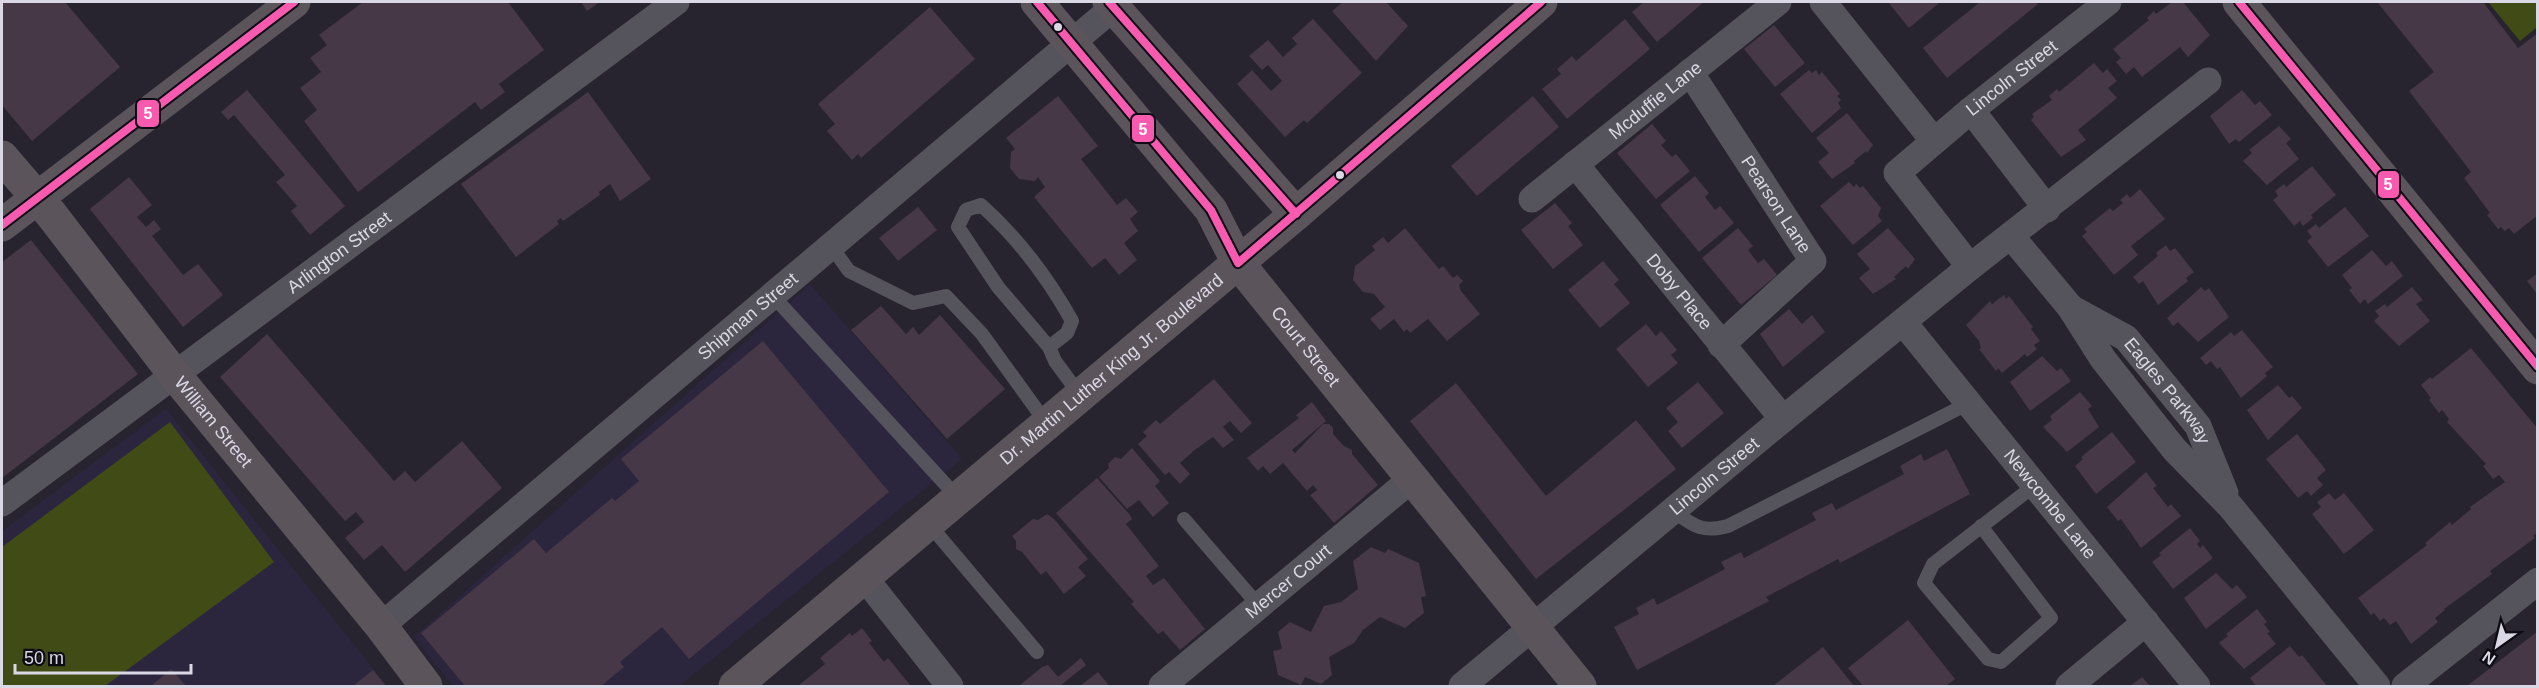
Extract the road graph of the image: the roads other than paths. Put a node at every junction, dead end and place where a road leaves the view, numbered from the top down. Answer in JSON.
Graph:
{"nodes":[{"id":1,"x":294,"y":2,"type":"edge"},
{"id":2,"x":676,"y":2,"type":"edge"},
{"id":3,"x":1037,"y":2,"type":"edge"},
{"id":4,"x":1541,"y":2,"type":"edge"},
{"id":5,"x":1778,"y":2,"type":"edge"},
{"id":6,"x":1823,"y":2,"type":"edge"},
{"id":7,"x":2108,"y":2,"type":"edge"},
{"id":8,"x":2239,"y":2,"type":"edge"},
{"id":9,"x":1112,"y":4,"type":"edge"},
{"id":10,"x":1071,"y":42,"type":"junction"},
{"id":11,"x":1690,"y":72,"type":"junction"},
{"id":12,"x":2208,"y":81,"type":"dead end"},
{"id":13,"x":1971,"y":110,"type":"junction"},
{"id":14,"x":1934,"y":141,"type":"junction"},
{"id":15,"x":2,"y":157,"type":"edge"},
{"id":16,"x":1575,"y":164,"type":"junction"},
{"id":17,"x":1532,"y":199,"type":"dead end"},
{"id":18,"x":37,"y":200,"type":"junction"},
{"id":19,"x":2047,"y":209,"type":"junction"},
{"id":20,"x":1296,"y":214,"type":"junction"},
{"id":21,"x":2,"y":225,"type":"edge"},
{"id":22,"x":2011,"y":236,"type":"junction"},
{"id":23,"x":831,"y":246,"type":"junction"},
{"id":24,"x":1238,"y":263,"type":"junction"},
{"id":25,"x":1970,"y":267,"type":"junction"},
{"id":26,"x":773,"y":296,"type":"junction"},
{"id":27,"x":1903,"y":322,"type":"junction"},
{"id":28,"x":1721,"y":345,"type":"junction"},
{"id":29,"x":1049,"y":347,"type":"junction"},
{"id":30,"x":2538,"y":368,"type":"edge"},
{"id":31,"x":174,"y":374,"type":"junction"},
{"id":32,"x":1080,"y":395,"type":"junction"},
{"id":33,"x":1969,"y":403,"type":"junction"},
{"id":34,"x":1783,"y":419,"type":"junction"},
{"id":35,"x":1047,"y":424,"type":"junction"},
{"id":36,"x":1413,"y":478,"type":"junction"},
{"id":37,"x":2035,"y":485,"type":"junction"},
{"id":38,"x":958,"y":498,"type":"junction"},
{"id":39,"x":2,"y":503,"type":"edge"},
{"id":40,"x":1673,"y":511,"type":"junction"},
{"id":41,"x":1184,"y":519,"type":"dead end"},
{"id":42,"x":928,"y":523,"type":"junction"},
{"id":43,"x":1981,"y":526,"type":"junction"},
{"id":44,"x":864,"y":577,"type":"junction"},
{"id":45,"x":2538,"y":581,"type":"edge"},
{"id":46,"x":1259,"y":606,"type":"junction"},
{"id":47,"x":2146,"y":622,"type":"junction"},
{"id":48,"x":381,"y":626,"type":"junction"},
{"id":49,"x":1533,"y":628,"type":"junction"},
{"id":50,"x":1037,"y":652,"type":"dead end"},
{"id":51,"x":426,"y":687,"type":"edge"},
{"id":52,"x":735,"y":687,"type":"edge"},
{"id":53,"x":950,"y":687,"type":"edge"},
{"id":54,"x":1162,"y":687,"type":"edge"},
{"id":55,"x":1462,"y":687,"type":"edge"},
{"id":56,"x":1581,"y":687,"type":"edge"},
{"id":57,"x":2069,"y":687,"type":"edge"},
{"id":58,"x":2197,"y":687,"type":"edge"},
{"id":59,"x":2378,"y":687,"type":"edge"},
{"id":60,"x":2405,"y":687,"type":"edge"}],
"edges":[{"from":1,"to":18,"type":"street"},
{"from":2,"to":31,"type":"street","name":"Arlington Street"},
{"from":3,"to":10,"type":"street","name":"Court Street"},
{"from":4,"to":20,"type":"street","name":"Dr. Martin Luther King Jr. Boulevard"},
{"from":5,"to":11,"type":"street","name":"Mcduffie Lane"},
{"from":6,"to":14,"type":"street"},
{"from":7,"to":13,"type":"street","name":"Lincoln Street"},
{"from":8,"to":30,"type":"street"},
{"from":9,"to":10,"type":"street","name":"Shipman Street"},
{"from":9,"to":20,"type":"street"},
{"from":10,"to":23,"type":"street","name":"Shipman Street"},
{"from":10,"to":24,"type":"street","name":"Court Street"},
{"from":11,"to":16,"type":"street","name":"Mcduffie Lane"},
{"from":11,"to":28,"type":"street","name":"Pearson Lane"},
{"from":12,"to":19,"type":"street","name":"Lincoln Street"},
{"from":13,"to":14,"type":"street","name":"Lincoln Street"},
{"from":13,"to":19,"type":"street"},
{"from":14,"to":25,"type":"street","name":"Lincoln Street"},
{"from":15,"to":18,"type":"street","name":"William Street"},
{"from":16,"to":17,"type":"street","name":"Mcduffie Lane"},
{"from":16,"to":28,"type":"street","name":"Doby Place"},
{"from":18,"to":21,"type":"street"},
{"from":18,"to":31,"type":"street","name":"William Street"},
{"from":19,"to":22,"type":"street","name":"Lincoln Street"},
{"from":20,"to":24,"type":"street","name":"Dr. Martin Luther King Jr. Boulevard"},
{"from":22,"to":25,"type":"street","name":"Lincoln Street"},
{"from":22,"to":59,"type":"street","name":"Eagles Parkway"},
{"from":23,"to":26,"type":"street","name":"Shipman Street"},
{"from":23,"to":35,"type":"lane"},
{"from":24,"to":32,"type":"street","name":"Dr. Martin Luther King Jr. Boulevard"},
{"from":24,"to":36,"type":"street","name":"Court Street"},
{"from":25,"to":27,"type":"street","name":"Lincoln Street"},
{"from":26,"to":38,"type":"lane"},
{"from":26,"to":48,"type":"street","name":"Shipman Street"},
{"from":27,"to":33,"type":"street","name":"Newcombe Lane"},
{"from":27,"to":34,"type":"street","name":"Lincoln Street"},
{"from":28,"to":34,"type":"street","name":"Doby Place"},
{"from":29,"to":29,"type":"lane"},
{"from":29,"to":32,"type":"lane"},
{"from":31,"to":39,"type":"street","name":"Arlington Street"},
{"from":31,"to":48,"type":"street","name":"William Street"},
{"from":32,"to":35,"type":"street","name":"Dr. Martin Luther King Jr. Boulevard"},
{"from":33,"to":37,"type":"street","name":"Newcombe Lane"},
{"from":33,"to":40,"type":"lane"},
{"from":34,"to":40,"type":"street","name":"Lincoln Street"},
{"from":35,"to":38,"type":"street","name":"Dr. Martin Luther King Jr. Boulevard"},
{"from":36,"to":46,"type":"street","name":"Mercer Court"},
{"from":36,"to":49,"type":"street","name":"Court Street"},
{"from":37,"to":43,"type":"lane"},
{"from":37,"to":47,"type":"street","name":"Newcombe Lane"},
{"from":38,"to":42,"type":"street","name":"Dr. Martin Luther King Jr. Boulevard"},
{"from":40,"to":49,"type":"street","name":"Lincoln Street"},
{"from":41,"to":46,"type":"lane"},
{"from":42,"to":44,"type":"street","name":"Dr. Martin Luther King Jr. Boulevard"},
{"from":42,"to":50,"type":"lane"},
{"from":43,"to":43,"type":"lane"},
{"from":44,"to":52,"type":"street","name":"Dr. Martin Luther King Jr. Boulevard"},
{"from":44,"to":53,"type":"street"},
{"from":45,"to":60,"type":"street"},
{"from":46,"to":54,"type":"street","name":"Mercer Court"},
{"from":47,"to":57,"type":"street"},
{"from":47,"to":58,"type":"street","name":"Newcombe Lane"},
{"from":48,"to":51,"type":"street","name":"William Street"},
{"from":49,"to":55,"type":"street","name":"Lincoln Street"},
{"from":49,"to":56,"type":"street","name":"Court Street"}]}
